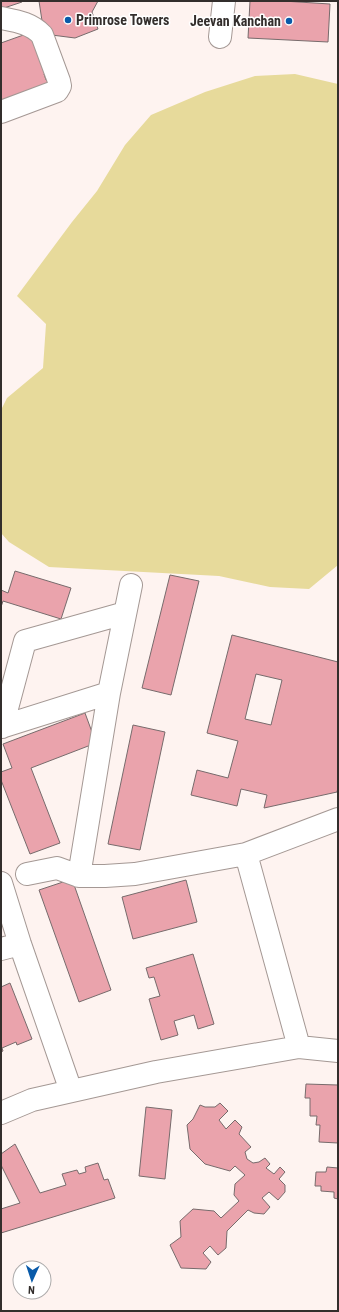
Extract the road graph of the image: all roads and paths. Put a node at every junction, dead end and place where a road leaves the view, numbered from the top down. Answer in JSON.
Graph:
{"nodes":[{"id":1,"x":224,"y":1,"type":"edge"},
{"id":2,"x":1,"y":18,"type":"edge"},
{"id":3,"x":220,"y":37,"type":"dead end"},
{"id":4,"x":1,"y":112,"type":"edge"},
{"id":5,"x":131,"y":585,"type":"dead end"},
{"id":6,"x":125,"y":613,"type":"junction"},
{"id":7,"x":110,"y":693,"type":"junction"},
{"id":8,"x":1,"y":727,"type":"edge"},
{"id":9,"x":338,"y":819,"type":"edge"},
{"id":10,"x":246,"y":854,"type":"junction"},
{"id":11,"x":27,"y":874,"type":"dead end"},
{"id":12,"x":79,"y":876,"type":"junction"},
{"id":13,"x":1,"y":883,"type":"edge"},
{"id":14,"x":10,"y":947,"type":"edge"},
{"id":15,"x":299,"y":1047,"type":"junction"},
{"id":16,"x":338,"y":1051,"type":"edge"},
{"id":17,"x":71,"y":1091,"type":"junction"},
{"id":18,"x":1,"y":1113,"type":"edge"}],
"edges":[{"from":1,"to":3,"type":"street"},
{"from":2,"to":4,"type":"street"},
{"from":5,"to":6,"type":"street"},
{"from":6,"to":7,"type":"street"},
{"from":6,"to":8,"type":"street"},
{"from":7,"to":8,"type":"street"},
{"from":7,"to":12,"type":"street"},
{"from":9,"to":10,"type":"street"},
{"from":10,"to":12,"type":"street"},
{"from":10,"to":15,"type":"street"},
{"from":11,"to":12,"type":"street"},
{"from":13,"to":14,"type":"street"},
{"from":14,"to":17,"type":"street"},
{"from":15,"to":16,"type":"street"},
{"from":15,"to":17,"type":"street"},
{"from":17,"to":18,"type":"street"}]}
